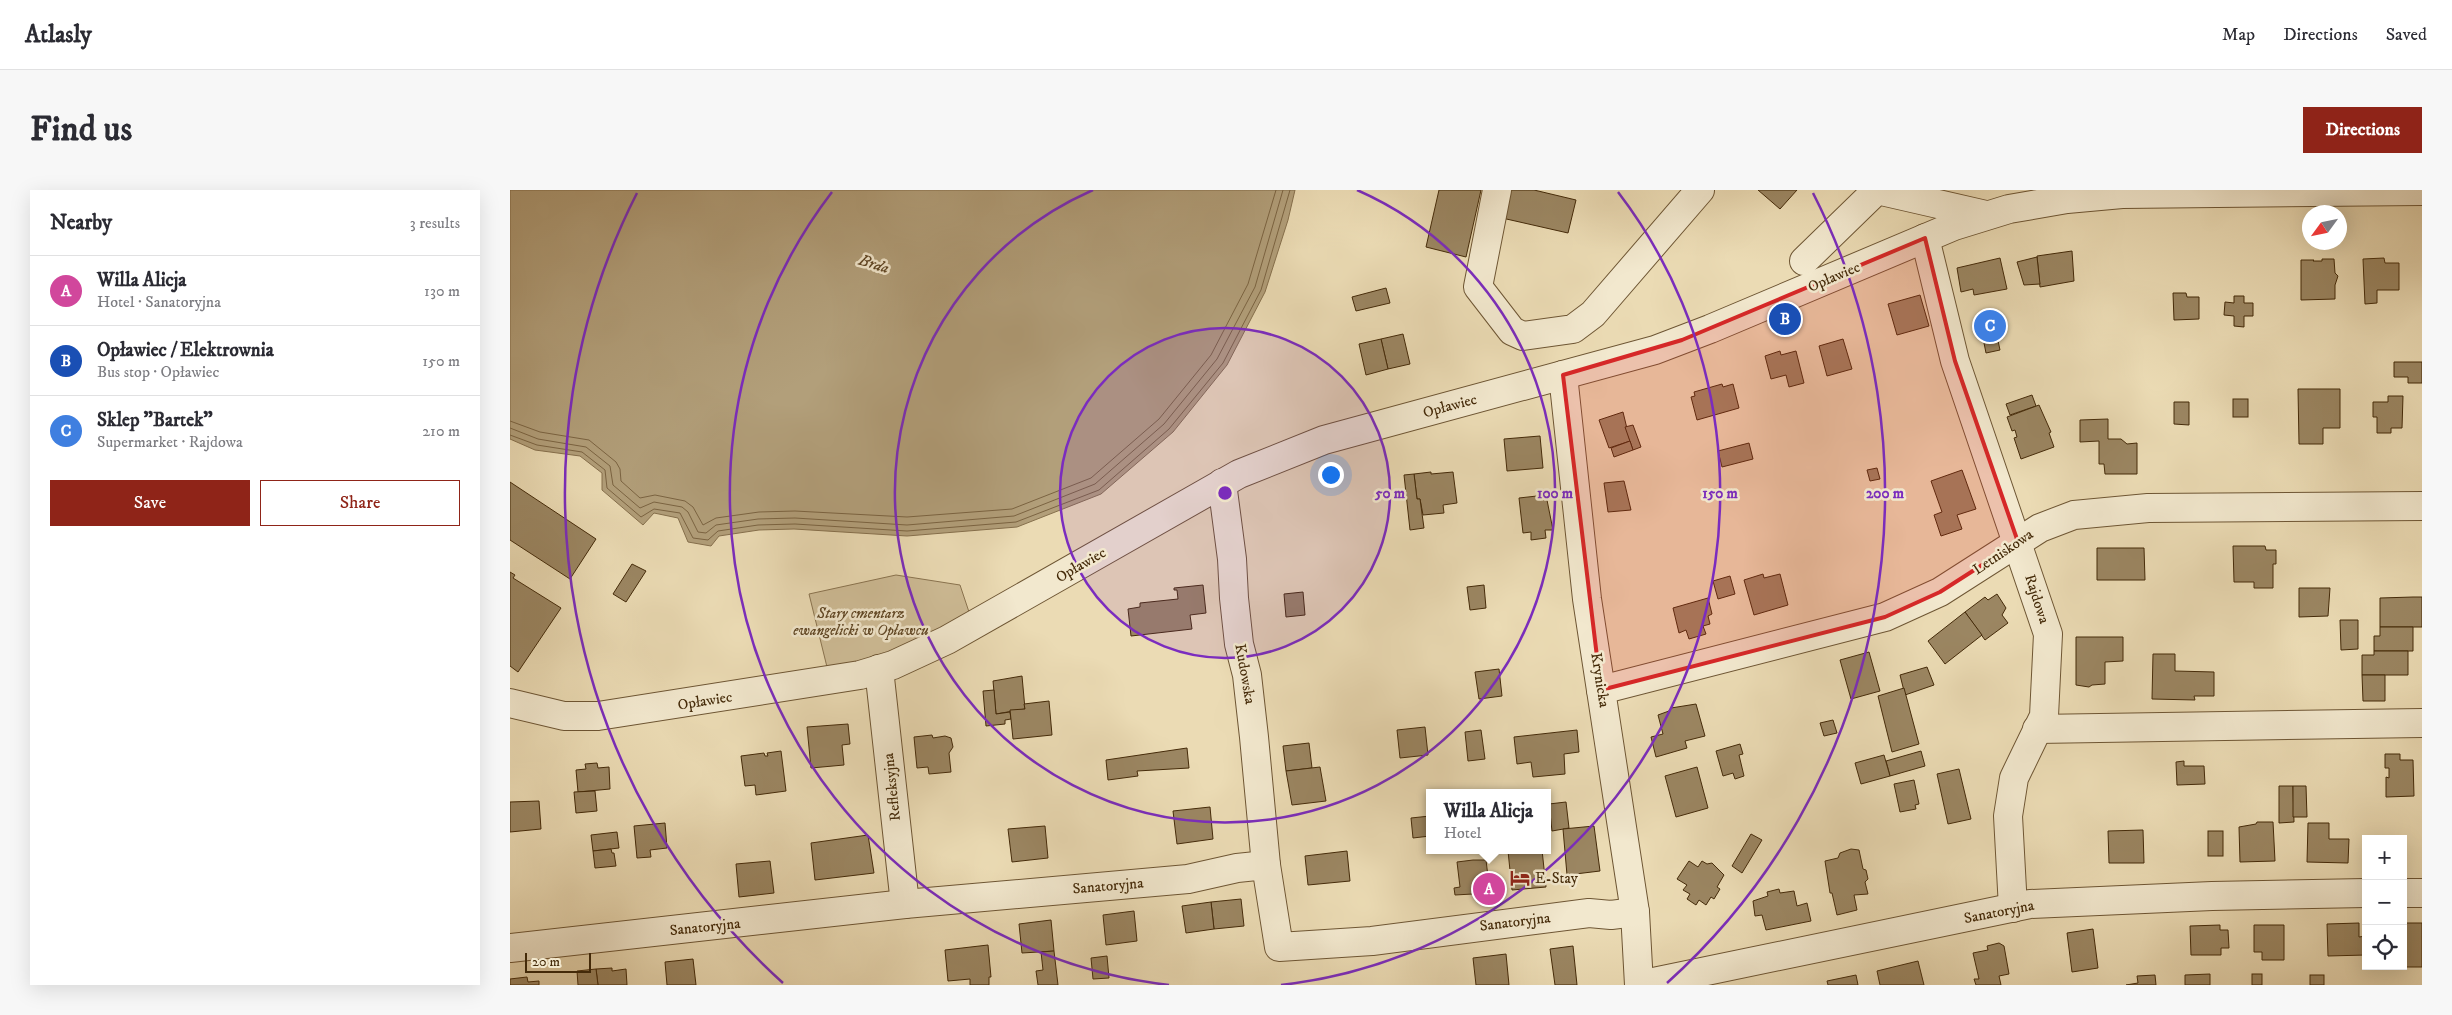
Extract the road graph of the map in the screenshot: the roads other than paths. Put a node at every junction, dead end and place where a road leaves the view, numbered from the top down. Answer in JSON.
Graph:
{"nodes":[{"id":1,"x":1497,"y":190,"type":"edge"},
{"id":2,"x":1700,"y":190,"type":"edge"},
{"id":3,"x":2422,"y":190,"type":"edge"},
{"id":4,"x":2384,"y":191,"type":"edge"},
{"id":5,"x":1986,"y":215,"type":"junction"},
{"id":6,"x":1925,"y":238,"type":"junction"},
{"id":7,"x":1804,"y":261,"type":"dead end"},
{"id":8,"x":1563,"y":375,"type":"junction"},
{"id":9,"x":1222,"y":483,"type":"junction"},
{"id":10,"x":2422,"y":506,"type":"edge"},
{"id":11,"x":2018,"y":542,"type":"junction"},
{"id":12,"x":879,"y":670,"type":"junction"},
{"id":13,"x":1601,"y":690,"type":"junction"},
{"id":14,"x":514,"y":709,"type":"edge"},
{"id":15,"x":2422,"y":723,"type":"edge"},
{"id":16,"x":2037,"y":729,"type":"junction"},
{"id":17,"x":1266,"y":865,"type":"junction"},
{"id":18,"x":2422,"y":892,"type":"edge"},
{"id":19,"x":2407,"y":893,"type":"edge"},
{"id":20,"x":2362,"y":894,"type":"edge"},
{"id":21,"x":905,"y":904,"type":"junction"},
{"id":22,"x":2012,"y":908,"type":"junction"},
{"id":23,"x":1635,"y":912,"type":"junction"},
{"id":24,"x":510,"y":948,"type":"edge"},
{"id":25,"x":1639,"y":985,"type":"edge"}],
"edges":[{"from":1,"to":2,"type":"street"},
{"from":3,"to":4,"type":"street","name":"Opławiec"},
{"from":4,"to":5,"type":"street","name":"Opławiec"},
{"from":5,"to":6,"type":"street","name":"Opławiec"},
{"from":5,"to":7,"type":"street"},
{"from":6,"to":8,"type":"street","name":"Opławiec"},
{"from":6,"to":11,"type":"street","name":"Rajdowa"},
{"from":8,"to":9,"type":"street","name":"Opławiec"},
{"from":8,"to":13,"type":"street","name":"Krynicka"},
{"from":9,"to":12,"type":"street","name":"Opławiec"},
{"from":9,"to":17,"type":"street","name":"Kudowska"},
{"from":10,"to":11,"type":"street","name":"Letniskowa"},
{"from":11,"to":13,"type":"street","name":"Letniskowa"},
{"from":11,"to":16,"type":"street","name":"Rajdowa"},
{"from":12,"to":14,"type":"street","name":"Opławiec"},
{"from":12,"to":21,"type":"street","name":"Refleksyjna"},
{"from":13,"to":23,"type":"street","name":"Krynicka"},
{"from":15,"to":16,"type":"street"},
{"from":16,"to":22,"type":"street","name":"Rajdowa"},
{"from":17,"to":21,"type":"street","name":"Sanatoryjna"},
{"from":17,"to":23,"type":"street","name":"Sanatoryjna"},
{"from":18,"to":19,"type":"street"},
{"from":20,"to":22,"type":"street","name":"Sanatoryjna"},
{"from":21,"to":24,"type":"street","name":"Sanatoryjna"},
{"from":22,"to":25,"type":"street","name":"Sanatoryjna"},
{"from":23,"to":25,"type":"street","name":"Krynicka"}]}
